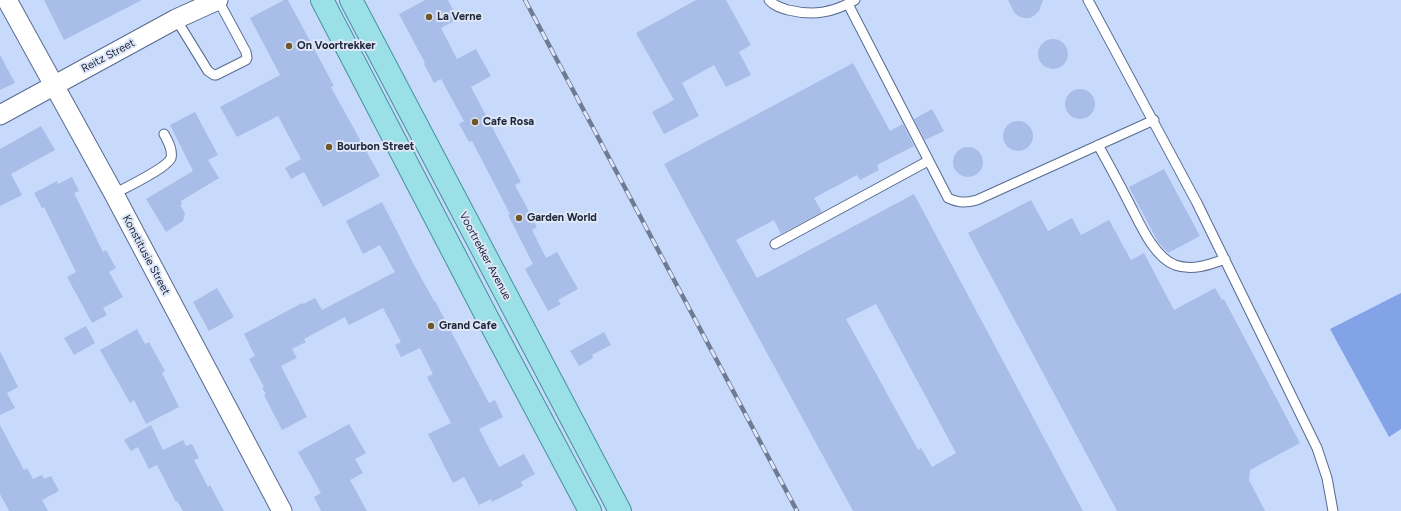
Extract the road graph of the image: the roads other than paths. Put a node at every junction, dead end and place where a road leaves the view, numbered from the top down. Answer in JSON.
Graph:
{"nodes":[{"id":1,"x":7,"y":0,"type":"edge"},
{"id":2,"x":218,"y":0,"type":"edge"},
{"id":3,"x":322,"y":0,"type":"edge"},
{"id":4,"x":351,"y":0,"type":"edge"},
{"id":5,"x":768,"y":0,"type":"edge"},
{"id":6,"x":1088,"y":0,"type":"edge"},
{"id":7,"x":852,"y":2,"type":"edge"},
{"id":8,"x":176,"y":19,"type":"junction"},
{"id":9,"x":54,"y":85,"type":"junction"},
{"id":10,"x":0,"y":115,"type":"edge"},
{"id":11,"x":1154,"y":120,"type":"junction"},
{"id":12,"x":164,"y":134,"type":"dead end"},
{"id":13,"x":1098,"y":146,"type":"junction"},
{"id":14,"x":928,"y":161,"type":"junction"},
{"id":15,"x":114,"y":194,"type":"junction"},
{"id":16,"x":775,"y":244,"type":"dead end"},
{"id":17,"x":1225,"y":259,"type":"junction"},
{"id":18,"x":1332,"y":510,"type":"edge"},
{"id":19,"x":282,"y":511,"type":"edge"},
{"id":20,"x":590,"y":511,"type":"edge"},
{"id":21,"x":620,"y":511,"type":"edge"}],
"edges":[{"from":1,"to":9,"type":"street","name":"Konstitusie Street"},
{"from":2,"to":8,"type":"street","name":"Reitz Street"},
{"from":2,"to":8,"type":"lane"},
{"from":3,"to":20,"type":"main road"},
{"from":4,"to":21,"type":"main road","name":"Voortrekker Avenue"},
{"from":5,"to":7,"type":"lane"},
{"from":6,"to":11,"type":"lane"},
{"from":7,"to":14,"type":"lane"},
{"from":8,"to":9,"type":"street","name":"Reitz Street"},
{"from":9,"to":10,"type":"street","name":"Reitz Street"},
{"from":9,"to":15,"type":"street","name":"Konstitusie Street"},
{"from":11,"to":13,"type":"lane"},
{"from":11,"to":17,"type":"lane"},
{"from":12,"to":15,"type":"lane"},
{"from":13,"to":14,"type":"lane"},
{"from":13,"to":17,"type":"lane"},
{"from":14,"to":16,"type":"lane"},
{"from":15,"to":19,"type":"street","name":"Konstitusie Street"},
{"from":17,"to":18,"type":"lane"}]}
